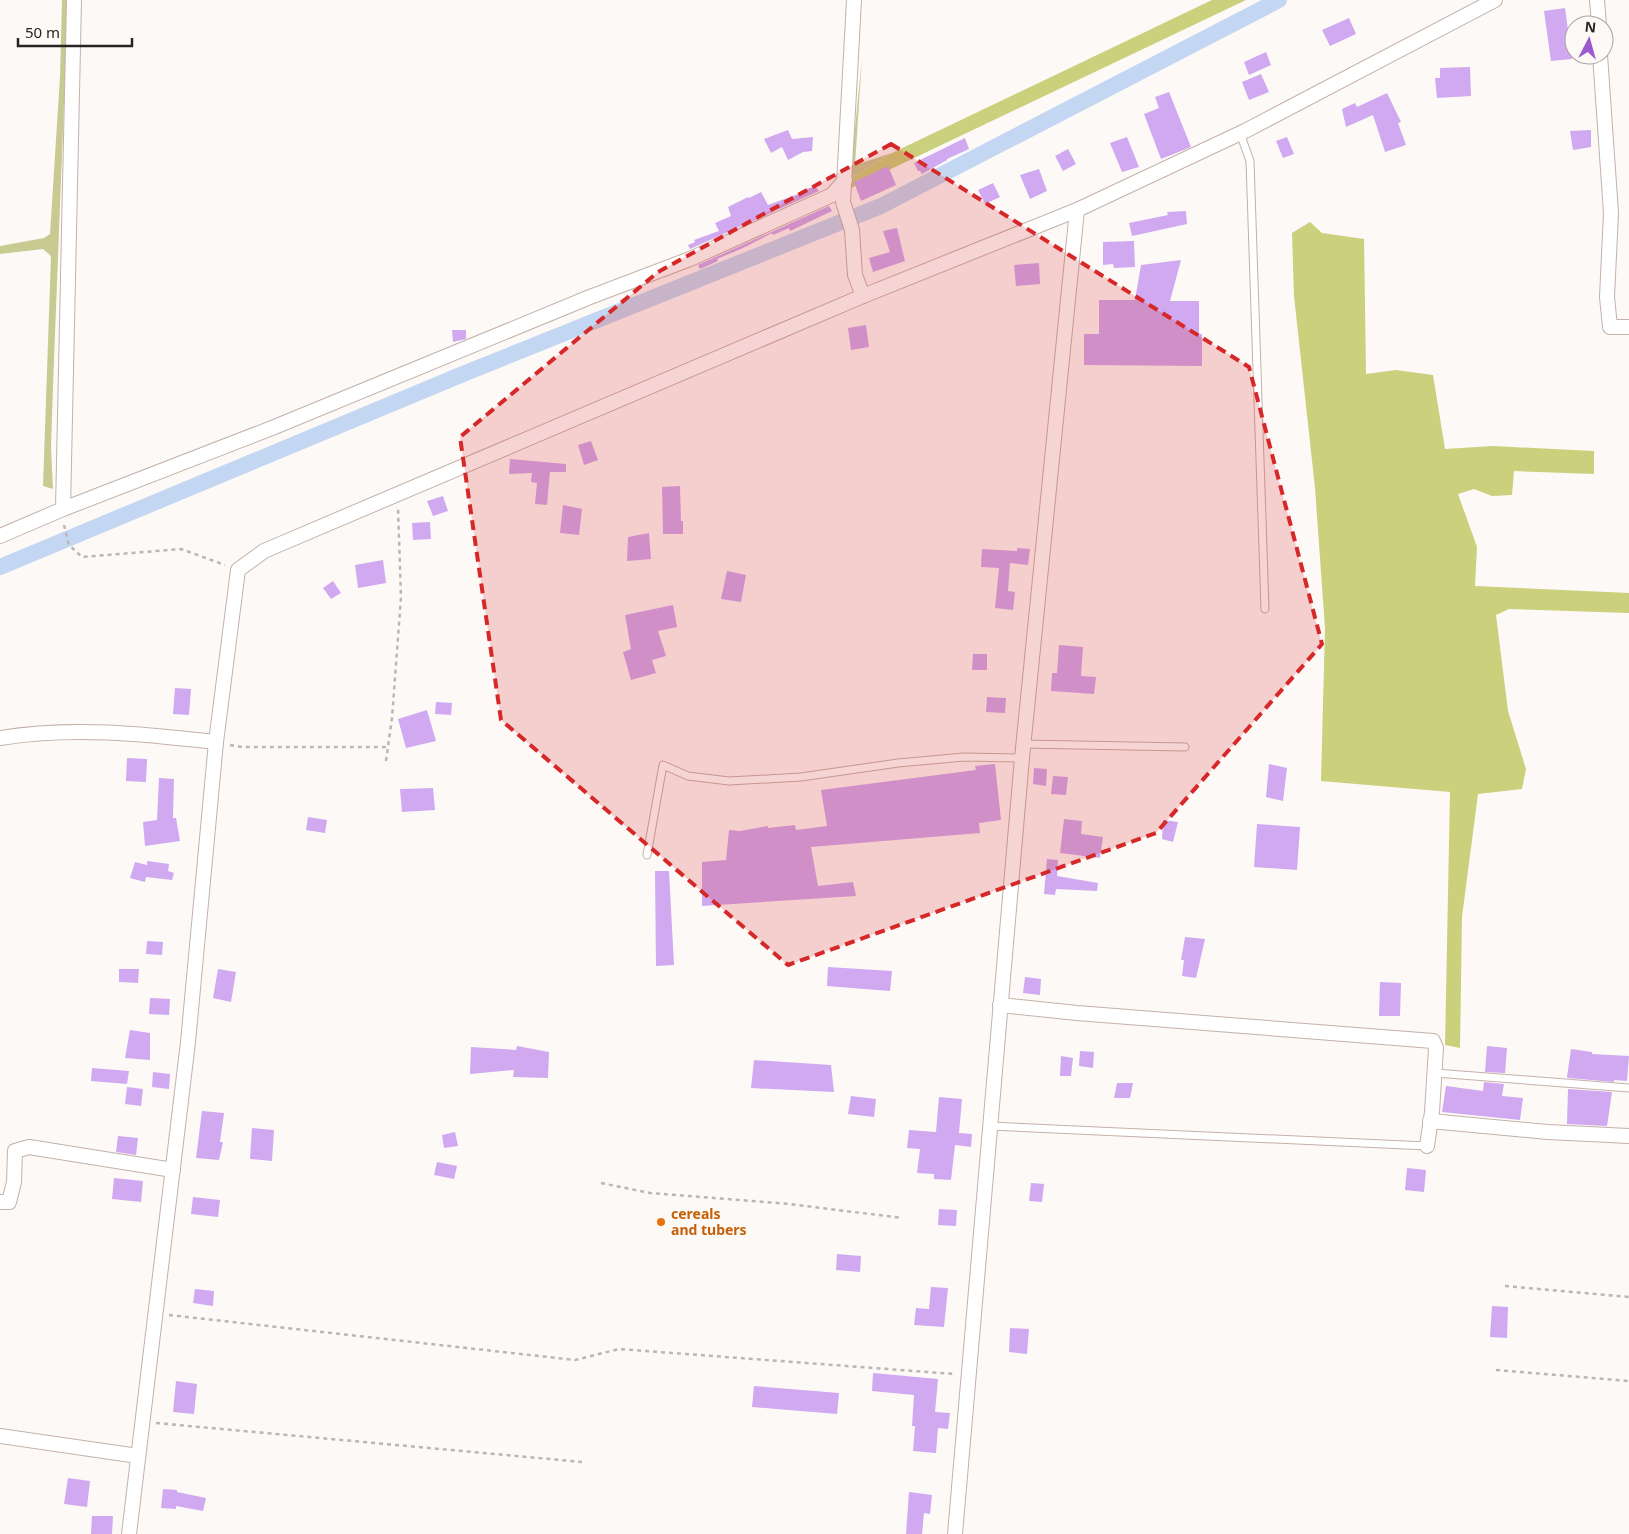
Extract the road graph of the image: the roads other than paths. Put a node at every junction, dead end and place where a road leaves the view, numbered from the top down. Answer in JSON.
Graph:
{"nodes":[{"id":1,"x":74,"y":0,"type":"edge"},
{"id":2,"x":854,"y":0,"type":"edge"},
{"id":3,"x":1495,"y":0,"type":"edge"},
{"id":4,"x":1597,"y":0,"type":"edge"},
{"id":5,"x":1598,"y":15,"type":"edge"},
{"id":6,"x":1601,"y":65,"type":"edge"},
{"id":7,"x":1240,"y":133,"type":"junction"},
{"id":8,"x":845,"y":180,"type":"junction"},
{"id":9,"x":1077,"y":210,"type":"junction"},
{"id":10,"x":863,"y":296,"type":"junction"},
{"id":11,"x":1629,"y":327,"type":"edge"},
{"id":12,"x":63,"y":509,"type":"junction"},
{"id":13,"x":0,"y":536,"type":"edge"},
{"id":14,"x":1265,"y":609,"type":"dead end"},
{"id":15,"x":0,"y":738,"type":"edge"},
{"id":16,"x":216,"y":742,"type":"junction"},
{"id":17,"x":1185,"y":746,"type":"dead end"},
{"id":18,"x":1022,"y":751,"type":"junction"},
{"id":19,"x":647,"y":855,"type":"dead end"},
{"id":20,"x":1000,"y":1005,"type":"junction"},
{"id":21,"x":1435,"y":1073,"type":"junction"},
{"id":22,"x":1629,"y":1088,"type":"edge"},
{"id":23,"x":1430,"y":1121,"type":"junction"},
{"id":24,"x":990,"y":1126,"type":"junction"},
{"id":25,"x":1629,"y":1136,"type":"edge"},
{"id":26,"x":1427,"y":1146,"type":"joint"},
{"id":27,"x":173,"y":1170,"type":"junction"},
{"id":28,"x":0,"y":1202,"type":"edge"},
{"id":29,"x":0,"y":1436,"type":"edge"},
{"id":30,"x":138,"y":1456,"type":"junction"},
{"id":31,"x":129,"y":1534,"type":"edge"},
{"id":32,"x":955,"y":1534,"type":"edge"}],
"edges":[{"from":1,"to":12,"type":"street"},
{"from":2,"to":8,"type":"street"},
{"from":3,"to":7,"type":"street"},
{"from":4,"to":5,"type":"street"},
{"from":6,"to":11,"type":"street"},
{"from":7,"to":9,"type":"street"},
{"from":7,"to":14,"type":"lane"},
{"from":8,"to":10,"type":"street"},
{"from":8,"to":12,"type":"street"},
{"from":9,"to":10,"type":"street"},
{"from":9,"to":18,"type":"street"},
{"from":10,"to":16,"type":"street"},
{"from":12,"to":13,"type":"street"},
{"from":15,"to":16,"type":"street"},
{"from":16,"to":27,"type":"street"},
{"from":17,"to":18,"type":"lane"},
{"from":18,"to":19,"type":"lane"},
{"from":18,"to":20,"type":"street"},
{"from":20,"to":21,"type":"street"},
{"from":20,"to":24,"type":"street"},
{"from":21,"to":22,"type":"lane"},
{"from":21,"to":23,"type":"street"},
{"from":23,"to":25,"type":"street"},
{"from":23,"to":26,"type":"street"},
{"from":24,"to":26,"type":"lane"},
{"from":24,"to":32,"type":"street"},
{"from":27,"to":28,"type":"street"},
{"from":27,"to":30,"type":"street"},
{"from":29,"to":30,"type":"street"},
{"from":30,"to":31,"type":"street"}]}
